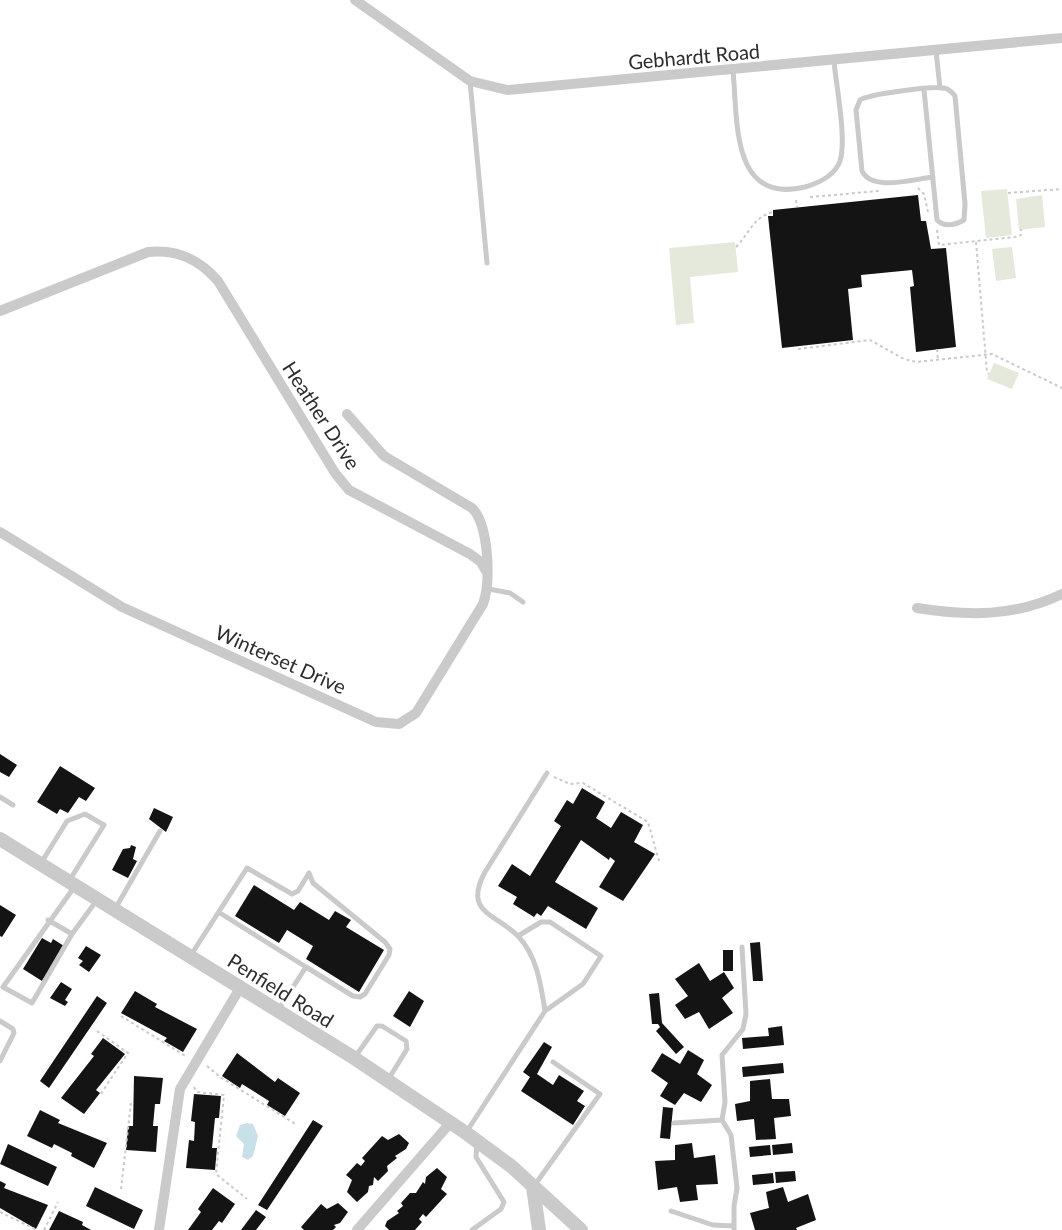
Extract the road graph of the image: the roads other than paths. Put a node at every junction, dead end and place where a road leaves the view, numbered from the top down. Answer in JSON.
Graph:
{"nodes":[{"id":1,"x":355,"y":0,"type":"edge"},
{"id":2,"x":1062,"y":38,"type":"edge"},
{"id":3,"x":936,"y":51,"type":"junction"},
{"id":4,"x":834,"y":61,"type":"junction"},
{"id":5,"x":733,"y":70,"type":"junction"},
{"id":6,"x":470,"y":81,"type":"junction"},
{"id":7,"x":940,"y":88,"type":"junction"},
{"id":8,"x":924,"y":90,"type":"junction"},
{"id":9,"x":933,"y":177,"type":"junction"},
{"id":10,"x":488,"y":263,"type":"dead end"},
{"id":11,"x":0,"y":311,"type":"edge"},
{"id":12,"x":347,"y":414,"type":"dead end"},
{"id":13,"x":0,"y":532,"type":"edge"},
{"id":14,"x":489,"y":584,"type":"junction"},
{"id":15,"x":1062,"y":594,"type":"edge"},
{"id":16,"x":523,"y":602,"type":"dead end"},
{"id":17,"x":917,"y":608,"type":"dead end"},
{"id":18,"x":547,"y":773,"type":"road end"},
{"id":19,"x":0,"y":797,"type":"edge"},
{"id":20,"x":13,"y":805,"type":"dead end"},
{"id":21,"x":160,"y":831,"type":"dead end"},
{"id":22,"x":0,"y":839,"type":"edge"},
{"id":23,"x":41,"y":864,"type":"junction"},
{"id":24,"x":72,"y":884,"type":"junction"},
{"id":25,"x":97,"y":900,"type":"junction"},
{"id":26,"x":114,"y":910,"type":"junction"},
{"id":27,"x":220,"y":914,"type":"junction"},
{"id":28,"x":48,"y":920,"type":"junction"},
{"id":29,"x":72,"y":934,"type":"junction"},
{"id":30,"x":518,"y":936,"type":"junction"},
{"id":31,"x":742,"y":948,"type":"dead end"},
{"id":32,"x":190,"y":956,"type":"junction"},
{"id":33,"x":306,"y":967,"type":"junction"},
{"id":34,"x":240,"y":988,"type":"junction"},
{"id":35,"x":278,"y":1010,"type":"junction"},
{"id":36,"x":545,"y":1011,"type":"junction"},
{"id":37,"x":0,"y":1021,"type":"edge"},
{"id":38,"x":354,"y":1058,"type":"junction"},
{"id":39,"x":0,"y":1060,"type":"edge"},
{"id":40,"x":553,"y":1062,"type":"dead end"},
{"id":41,"x":388,"y":1080,"type":"junction"},
{"id":42,"x":722,"y":1120,"type":"junction"},
{"id":43,"x":451,"y":1122,"type":"junction"},
{"id":44,"x":674,"y":1123,"type":"dead end"},
{"id":45,"x":472,"y":1137,"type":"junction"},
{"id":46,"x":533,"y":1187,"type":"junction"},
{"id":47,"x":671,"y":1210,"type":"dead end"},
{"id":48,"x":573,"y":1227,"type":"edge"},
{"id":49,"x":734,"y":1228,"type":"edge"},
{"id":50,"x":159,"y":1230,"type":"edge"},
{"id":51,"x":357,"y":1230,"type":"edge"},
{"id":52,"x":472,"y":1230,"type":"edge"},
{"id":53,"x":539,"y":1230,"type":"edge"}],
"edges":[{"from":1,"to":6,"type":"street","name":"Gebhardt Road"},
{"from":2,"to":3,"type":"street","name":"Gebhardt Road"},
{"from":3,"to":4,"type":"street","name":"Gebhardt Road"},
{"from":3,"to":7,"type":"lane"},
{"from":4,"to":5,"type":"street","name":"Gebhardt Road"},
{"from":4,"to":5,"type":"lane"},
{"from":5,"to":6,"type":"street","name":"Gebhardt Road"},
{"from":6,"to":10,"type":"lane"},
{"from":7,"to":8,"type":"lane"},
{"from":7,"to":9,"type":"lane"},
{"from":8,"to":9,"type":"lane"},
{"from":8,"to":9,"type":"lane"},
{"from":11,"to":14,"type":"street","name":"Heather Drive"},
{"from":12,"to":14,"type":"street","name":"Heather Drive"},
{"from":13,"to":14,"type":"street","name":"Winterset Drive"},
{"from":14,"to":16,"type":"lane"},
{"from":15,"to":17,"type":"street"},
{"from":18,"to":30,"type":"lane"},
{"from":19,"to":20,"type":"lane"},
{"from":21,"to":26,"type":"lane"},
{"from":22,"to":23,"type":"street","name":"Penfield Road"},
{"from":23,"to":24,"type":"street","name":"Penfield Road"},
{"from":23,"to":24,"type":"lane"},
{"from":24,"to":25,"type":"street","name":"Penfield Road"},
{"from":24,"to":28,"type":"lane"},
{"from":25,"to":26,"type":"street","name":"Penfield Road"},
{"from":25,"to":29,"type":"lane"},
{"from":26,"to":32,"type":"street","name":"Penfield Road"},
{"from":27,"to":32,"type":"lane"},
{"from":27,"to":33,"type":"lane"},
{"from":27,"to":33,"type":"lane"},
{"from":28,"to":29,"type":"lane"},
{"from":28,"to":29,"type":"lane"},
{"from":30,"to":36,"type":"lane"},
{"from":30,"to":36,"type":"lane"},
{"from":31,"to":42,"type":"lane"},
{"from":32,"to":34,"type":"street","name":"Penfield Road"},
{"from":33,"to":35,"type":"lane"},
{"from":34,"to":35,"type":"street","name":"Penfield Road"},
{"from":34,"to":50,"type":"street"},
{"from":35,"to":38,"type":"street","name":"Penfield Road"},
{"from":36,"to":45,"type":"lane"},
{"from":37,"to":39,"type":"lane"},
{"from":38,"to":41,"type":"street","name":"Penfield Road"},
{"from":38,"to":41,"type":"lane"},
{"from":40,"to":46,"type":"lane"},
{"from":41,"to":43,"type":"street","name":"Penfield Road"},
{"from":42,"to":44,"type":"lane"},
{"from":42,"to":49,"type":"lane"},
{"from":43,"to":45,"type":"street","name":"Penfield Road"},
{"from":43,"to":51,"type":"street"},
{"from":45,"to":46,"type":"street","name":"Penfield Road"},
{"from":45,"to":52,"type":"lane"},
{"from":46,"to":48,"type":"street","name":"Penfield Road"},
{"from":46,"to":53,"type":"street"},
{"from":47,"to":49,"type":"lane"}]}
